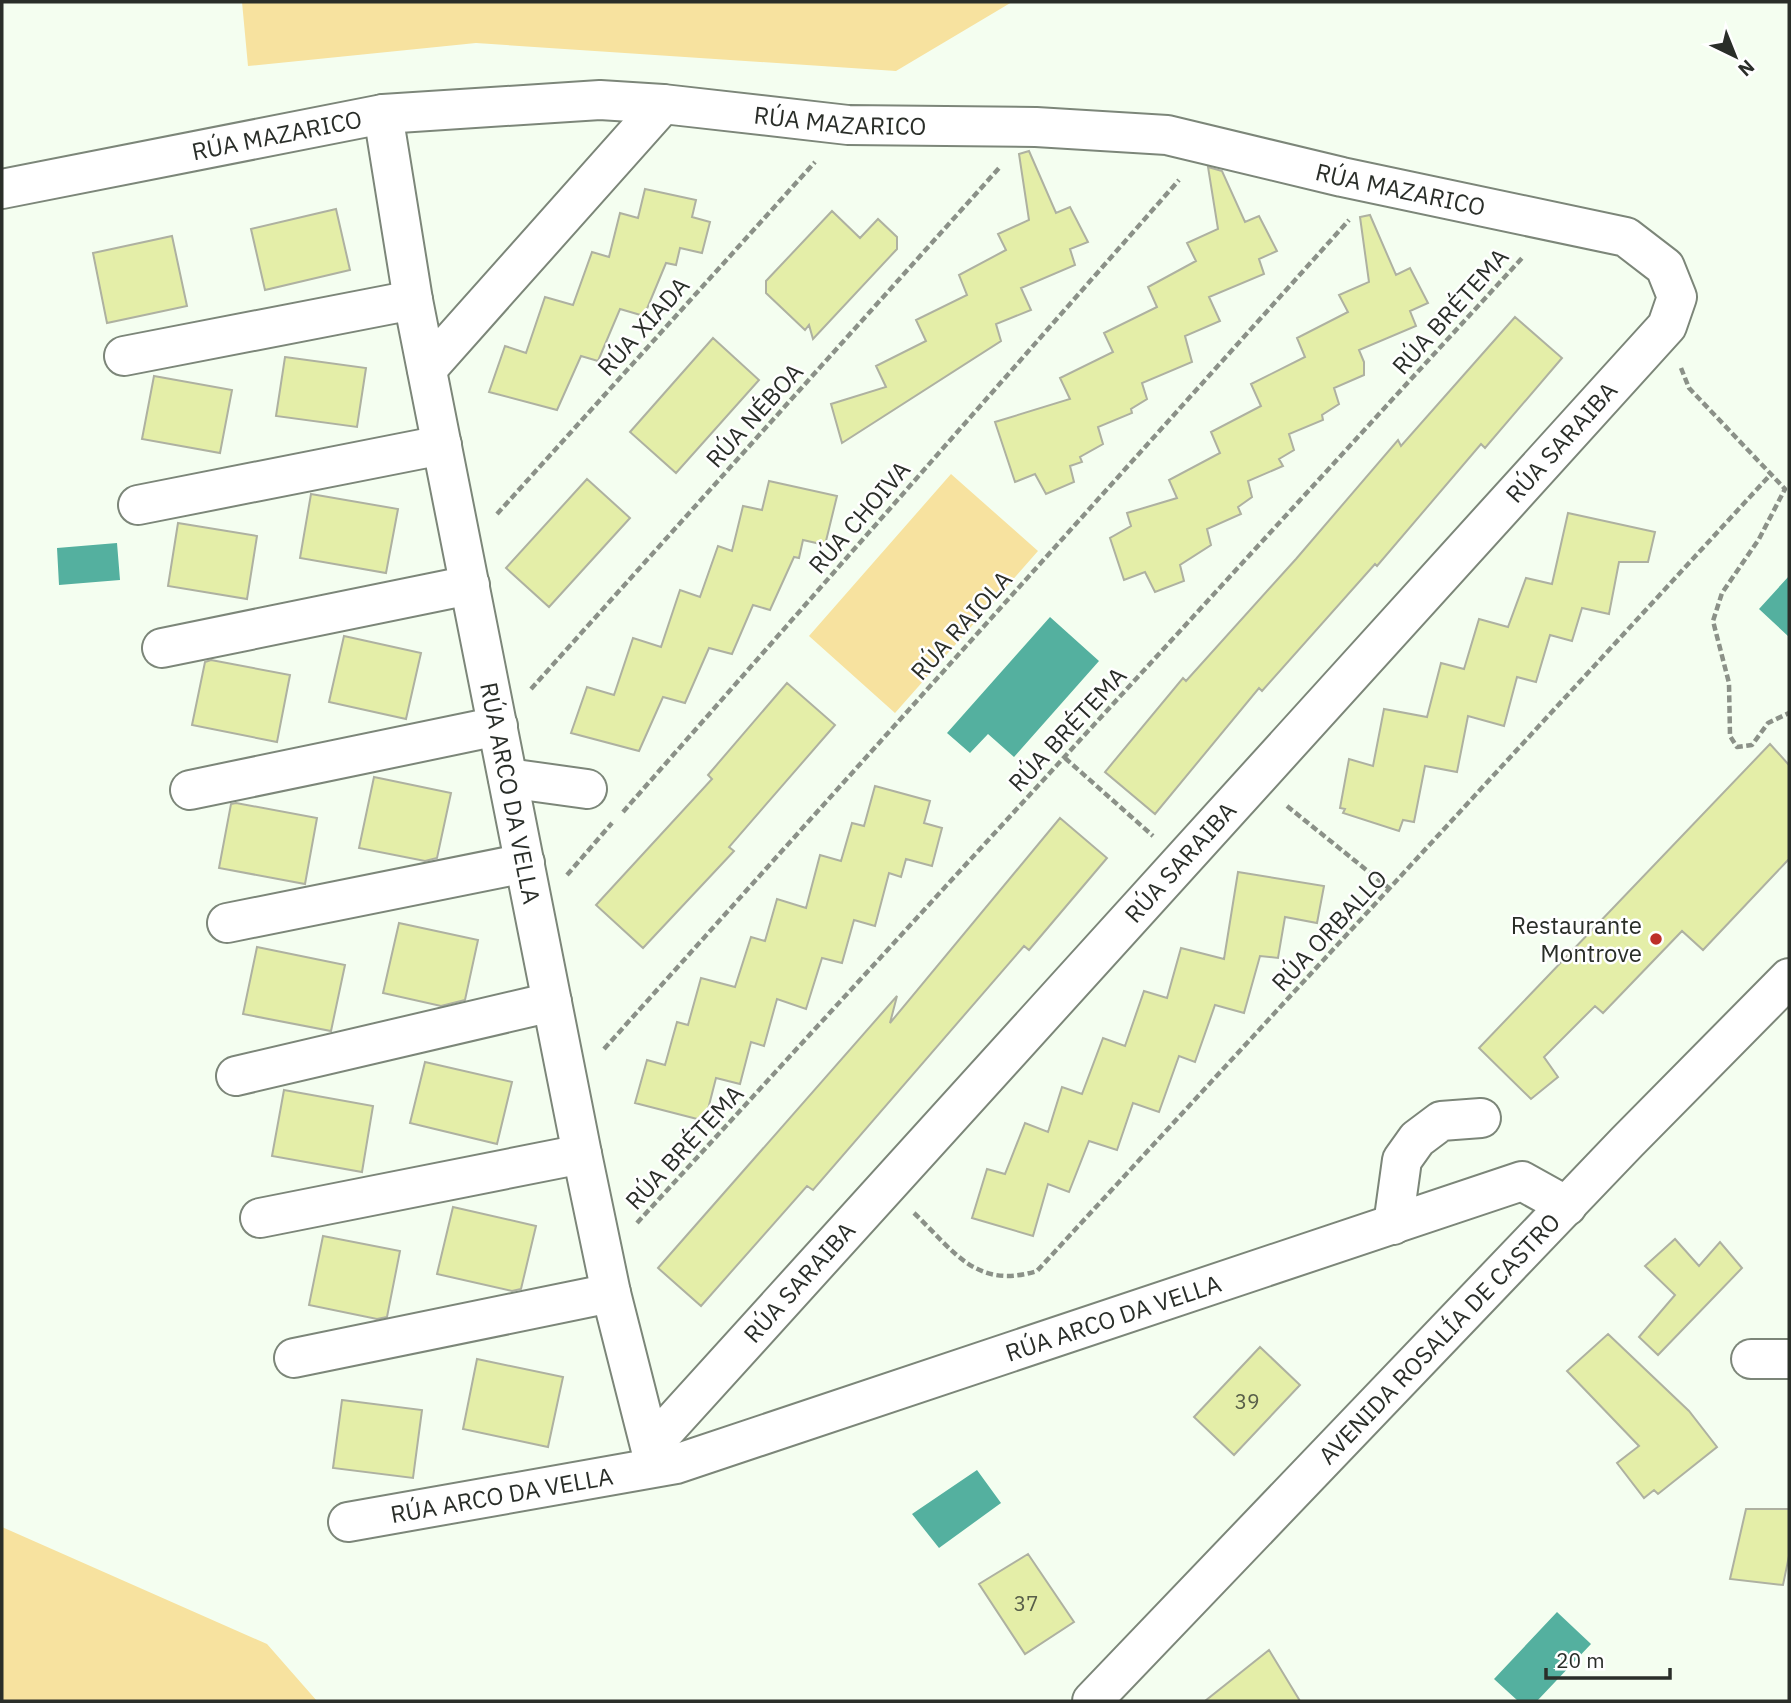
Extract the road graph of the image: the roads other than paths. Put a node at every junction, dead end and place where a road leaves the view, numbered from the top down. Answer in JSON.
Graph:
{"nodes":[{"id":1,"x":663,"y":104,"type":"junction"},
{"id":2,"x":383,"y":114,"type":"junction"},
{"id":3,"x":2,"y":190,"type":"edge"},
{"id":4,"x":1665,"y":267,"type":"joint"},
{"id":5,"x":413,"y":300,"type":"junction"},
{"id":6,"x":124,"y":356,"type":"dead end"},
{"id":7,"x":427,"y":369,"type":"junction"},
{"id":8,"x":442,"y":445,"type":"junction"},
{"id":9,"x":138,"y":505,"type":"dead end"},
{"id":10,"x":466,"y":568,"type":"junction"},
{"id":11,"x":162,"y":648,"type":"dead end"},
{"id":12,"x":498,"y":726,"type":"junction"},
{"id":13,"x":508,"y":778,"type":"junction"},
{"id":14,"x":587,"y":789,"type":"dead end"},
{"id":15,"x":190,"y":790,"type":"dead end"},
{"id":16,"x":525,"y":863,"type":"junction"},
{"id":17,"x":227,"y":923,"type":"dead end"},
{"id":18,"x":1789,"y":978,"type":"edge"},
{"id":19,"x":552,"y":1002,"type":"junction"},
{"id":20,"x":236,"y":1076,"type":"dead end"},
{"id":21,"x":1481,"y":1118,"type":"dead end"},
{"id":22,"x":582,"y":1154,"type":"junction"},
{"id":23,"x":1567,"y":1206,"type":"junction"},
{"id":24,"x":260,"y":1218,"type":"dead end"},
{"id":25,"x":1393,"y":1225,"type":"junction"},
{"id":26,"x":608,"y":1275,"type":"junction"},
{"id":27,"x":294,"y":1358,"type":"dead end"},
{"id":28,"x":1751,"y":1359,"type":"dead end"},
{"id":29,"x":1789,"y":1359,"type":"edge"},
{"id":30,"x":653,"y":1457,"type":"junction"},
{"id":31,"x":348,"y":1522,"type":"dead end"},
{"id":32,"x":1092,"y":1701,"type":"edge"}],
"edges":[{"from":1,"to":2,"type":"street","name":"RÚA MAZARICO"},
{"from":1,"to":4,"type":"street","name":"RÚA MAZARICO"},
{"from":1,"to":7,"type":"street"},
{"from":2,"to":3,"type":"street","name":"RÚA MAZARICO"},
{"from":2,"to":5,"type":"street","name":"RÚA ARCO DA VELLA"},
{"from":4,"to":30,"type":"street","name":"RÚA SARAIBA"},
{"from":5,"to":6,"type":"street"},
{"from":5,"to":7,"type":"street","name":"RÚA ARCO DA VELLA"},
{"from":7,"to":8,"type":"street","name":"RÚA ARCO DA VELLA"},
{"from":8,"to":9,"type":"street"},
{"from":8,"to":10,"type":"street","name":"RÚA ARCO DA VELLA"},
{"from":10,"to":11,"type":"street"},
{"from":10,"to":12,"type":"street","name":"RÚA ARCO DA VELLA"},
{"from":12,"to":13,"type":"street","name":"RÚA ARCO DA VELLA"},
{"from":12,"to":15,"type":"street"},
{"from":13,"to":14,"type":"street"},
{"from":13,"to":16,"type":"street","name":"RÚA ARCO DA VELLA"},
{"from":16,"to":17,"type":"street"},
{"from":16,"to":19,"type":"street","name":"RÚA ARCO DA VELLA"},
{"from":18,"to":23,"type":"street","name":"AVENIDA ROSALÍA DE CASTRO"},
{"from":19,"to":20,"type":"street"},
{"from":19,"to":22,"type":"street","name":"RÚA ARCO DA VELLA"},
{"from":21,"to":25,"type":"street"},
{"from":22,"to":24,"type":"street"},
{"from":22,"to":26,"type":"street","name":"RÚA ARCO DA VELLA"},
{"from":23,"to":25,"type":"street","name":"RÚA ARCO DA VELLA"},
{"from":23,"to":32,"type":"street","name":"AVENIDA ROSALÍA DE CASTRO"},
{"from":25,"to":30,"type":"street","name":"RÚA ARCO DA VELLA"},
{"from":26,"to":27,"type":"street"},
{"from":26,"to":30,"type":"street","name":"RÚA ARCO DA VELLA"},
{"from":28,"to":29,"type":"street"},
{"from":30,"to":31,"type":"street","name":"RÚA ARCO DA VELLA"}]}
